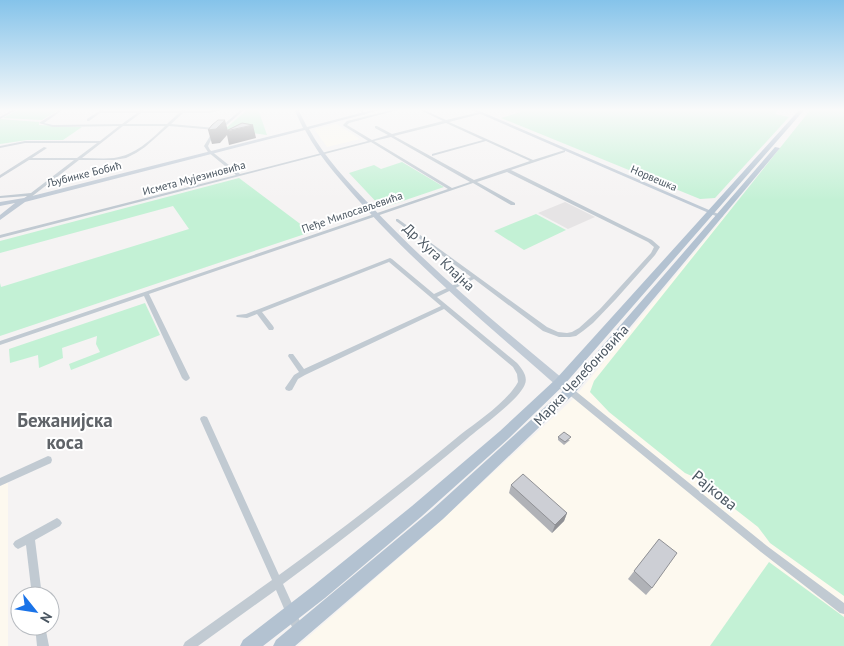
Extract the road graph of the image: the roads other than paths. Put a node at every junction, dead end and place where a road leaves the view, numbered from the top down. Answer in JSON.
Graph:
{"nodes":[{"id":1,"x":105,"y":139,"type":"edge"},
{"id":2,"x":151,"y":139,"type":"edge"},
{"id":3,"x":210,"y":139,"type":"edge"},
{"id":4,"x":266,"y":139,"type":"edge"},
{"id":5,"x":313,"y":139,"type":"edge"},
{"id":6,"x":368,"y":139,"type":"edge"},
{"id":7,"x":379,"y":139,"type":"edge"},
{"id":8,"x":398,"y":139,"type":"edge"},
{"id":9,"x":539,"y":139,"type":"edge"},
{"id":10,"x":779,"y":139,"type":"edge"},
{"id":11,"x":781,"y":139,"type":"edge"},
{"id":12,"x":485,"y":140,"type":"joint"},
{"id":13,"x":371,"y":141,"type":"junction"},
{"id":14,"x":101,"y":142,"type":"junction"},
{"id":15,"x":0,"y":147,"type":"edge"},
{"id":16,"x":45,"y":148,"type":"dead end"},
{"id":17,"x":564,"y":150,"type":"junction"},
{"id":18,"x":771,"y":150,"type":"junction"},
{"id":19,"x":211,"y":153,"type":"junction"},
{"id":20,"x":323,"y":154,"type":"junction"},
{"id":21,"x":433,"y":155,"type":"dead end"},
{"id":22,"x":28,"y":159,"type":"junction"},
{"id":23,"x":78,"y":159,"type":"junction"},
{"id":24,"x":532,"y":161,"type":"junction"},
{"id":25,"x":506,"y":170,"type":"junction"},
{"id":26,"x":239,"y":175,"type":"junction"},
{"id":27,"x":0,"y":177,"type":"edge"},
{"id":28,"x":474,"y":181,"type":"junction"},
{"id":29,"x":451,"y":189,"type":"junction"},
{"id":30,"x":31,"y":194,"type":"junction"},
{"id":31,"x":24,"y":200,"type":"junction"},
{"id":32,"x":1,"y":202,"type":"edge"},
{"id":33,"x":513,"y":204,"type":"dead end"},
{"id":34,"x":7,"y":212,"type":"junction"},
{"id":35,"x":716,"y":214,"type":"junction"},
{"id":36,"x":374,"y":215,"type":"junction"},
{"id":37,"x":0,"y":218,"type":"edge"},
{"id":38,"x":398,"y":220,"type":"dead end"},
{"id":39,"x":0,"y":236,"type":"edge"},
{"id":40,"x":475,"y":277,"type":"junction"},
{"id":41,"x":451,"y":288,"type":"junction"},
{"id":42,"x":146,"y":293,"type":"junction"},
{"id":43,"x":434,"y":296,"type":"junction"},
{"id":44,"x":445,"y":306,"type":"junction"},
{"id":45,"x":259,"y":312,"type":"junction"},
{"id":46,"x":239,"y":316,"type":"dead end"},
{"id":47,"x":271,"y":328,"type":"dead end"},
{"id":48,"x":0,"y":343,"type":"edge"},
{"id":49,"x":291,"y":356,"type":"dead end"},
{"id":50,"x":303,"y":373,"type":"junction"},
{"id":51,"x":186,"y":378,"type":"dead end"},
{"id":52,"x":565,"y":387,"type":"junction"},
{"id":53,"x":289,"y":388,"type":"dead end"},
{"id":54,"x":204,"y":419,"type":"dead end"},
{"id":55,"x":48,"y":460,"type":"dead end"},
{"id":56,"x":0,"y":482,"type":"edge"},
{"id":57,"x":58,"y":523,"type":"dead end"},
{"id":58,"x":30,"y":537,"type":"junction"},
{"id":59,"x":18,"y":544,"type":"dead end"},
{"id":60,"x":277,"y":583,"type":"junction"},
{"id":61,"x":36,"y":586,"type":"edge"},
{"id":62,"x":844,"y":609,"type":"edge"},
{"id":63,"x":291,"y":614,"type":"junction"},
{"id":64,"x":300,"y":632,"type":"junction"},
{"id":65,"x":189,"y":646,"type":"edge"},
{"id":66,"x":249,"y":646,"type":"edge"},
{"id":67,"x":282,"y":646,"type":"edge"}],
"edges":[{"from":1,"to":14,"type":"street"},
{"from":2,"to":23,"type":"street"},
{"from":3,"to":19,"type":"street"},
{"from":4,"to":19,"type":"main road","name":"Љубинке Бобић"},
{"from":5,"to":20,"type":"main road","name":"Др Хуга Клајна"},
{"from":6,"to":13,"type":"street"},
{"from":7,"to":13,"type":"street","name":"Исмета Мујезиновића"},
{"from":8,"to":28,"type":"street"},
{"from":9,"to":17,"type":"main road","name":"Норвешка"},
{"from":10,"to":18,"type":"main road","name":"Марка Челебоновића"},
{"from":11,"to":18,"type":"main road","name":"Марка Челебоновића"},
{"from":12,"to":21,"type":"street"},
{"from":12,"to":24,"type":"street"},
{"from":13,"to":20,"type":"street","name":"Исмета Мујезиновића"},
{"from":13,"to":29,"type":"street"},
{"from":14,"to":15,"type":"street"},
{"from":14,"to":23,"type":"street"},
{"from":16,"to":22,"type":"street"},
{"from":17,"to":24,"type":"street","name":"Пеђе Милосављевића"},
{"from":17,"to":35,"type":"main road","name":"Норвешка"},
{"from":18,"to":35,"type":"main road","name":"Марка Челебоновића"},
{"from":19,"to":26,"type":"street"},
{"from":19,"to":31,"type":"main road","name":"Љубинке Бобић"},
{"from":20,"to":26,"type":"street","name":"Исмета Мујезиновића"},
{"from":20,"to":36,"type":"main road","name":"Др Хуга Клајна"},
{"from":22,"to":23,"type":"street"},
{"from":22,"to":27,"type":"street"},
{"from":23,"to":30,"type":"street"},
{"from":24,"to":25,"type":"street","name":"Пеђе Милосављевића"},
{"from":25,"to":28,"type":"street","name":"Пеђе Милосављевића"},
{"from":25,"to":40,"type":"street"},
{"from":26,"to":39,"type":"street","name":"Исмета Мујезиновића"},
{"from":28,"to":29,"type":"street","name":"Пеђе Милосављевића"},
{"from":28,"to":33,"type":"street"},
{"from":29,"to":36,"type":"street","name":"Пеђе Милосављевића"},
{"from":30,"to":31,"type":"street"},
{"from":30,"to":32,"type":"street"},
{"from":31,"to":32,"type":"main road","name":"Љубинке Бобић"},
{"from":31,"to":34,"type":"main road"},
{"from":32,"to":34,"type":"main road"},
{"from":34,"to":37,"type":"main road"},
{"from":35,"to":52,"type":"main road","name":"Марка Челебоновића"},
{"from":36,"to":41,"type":"main road","name":"Др Хуга Клајна"},
{"from":36,"to":42,"type":"street","name":"Пеђе Милосављевића"},
{"from":38,"to":40,"type":"street"},
{"from":40,"to":41,"type":"street"},
{"from":41,"to":43,"type":"street"},
{"from":41,"to":52,"type":"main road","name":"Др Хуга Клајна"},
{"from":42,"to":48,"type":"street","name":"Пеђе Милосављевића"},
{"from":42,"to":51,"type":"street"},
{"from":43,"to":44,"type":"street"},
{"from":43,"to":45,"type":"street"},
{"from":44,"to":50,"type":"street"},
{"from":44,"to":60,"type":"street"},
{"from":45,"to":46,"type":"street"},
{"from":45,"to":47,"type":"street"},
{"from":49,"to":50,"type":"street"},
{"from":50,"to":53,"type":"street"},
{"from":52,"to":62,"type":"street","name":"Рајкова"},
{"from":52,"to":63,"type":"main road","name":"Марка Челебоновића"},
{"from":52,"to":64,"type":"main road","name":"Марка Челебоновића"},
{"from":54,"to":60,"type":"street"},
{"from":55,"to":56,"type":"street"},
{"from":57,"to":58,"type":"street"},
{"from":58,"to":59,"type":"street"},
{"from":58,"to":61,"type":"street"},
{"from":60,"to":63,"type":"street"},
{"from":60,"to":65,"type":"street"},
{"from":63,"to":64,"type":"street"},
{"from":63,"to":66,"type":"main road","name":"Марка Челебоновића"},
{"from":64,"to":67,"type":"main road","name":"Марка Челебоновића"}]}
